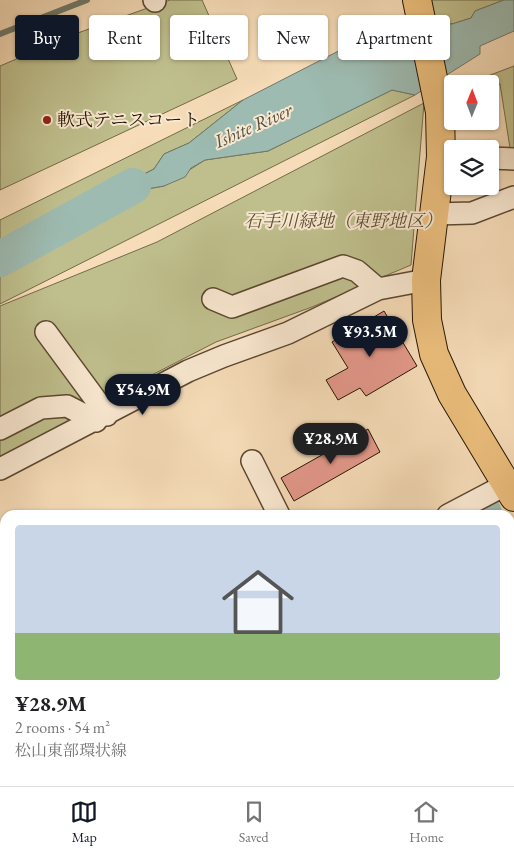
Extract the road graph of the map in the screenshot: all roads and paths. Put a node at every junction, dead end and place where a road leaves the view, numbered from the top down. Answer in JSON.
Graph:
{"nodes":[{"id":1,"x":417,"y":0,"type":"edge"},
{"id":2,"x":444,"y":140,"type":"edge"},
{"id":3,"x":499,"y":158,"type":"edge"},
{"id":4,"x":514,"y":159,"type":"edge"},
{"id":5,"x":444,"y":171,"type":"edge"},
{"id":6,"x":514,"y":197,"type":"edge"},
{"id":7,"x":435,"y":214,"type":"junction"},
{"id":8,"x":426,"y":280,"type":"junction"},
{"id":9,"x":378,"y":289,"type":"junction"},
{"id":10,"x":213,"y":300,"type":"dead end"},
{"id":11,"x":46,"y":332,"type":"dead end"},
{"id":12,"x":101,"y":418,"type":"junction"},
{"id":13,"x":0,"y":429,"type":"edge"},
{"id":14,"x":0,"y":469,"type":"edge"},
{"id":15,"x":249,"y":470,"type":"dead end"},
{"id":16,"x":510,"y":490,"type":"edge"},
{"id":17,"x":277,"y":510,"type":"edge"},
{"id":18,"x":460,"y":510,"type":"edge"}],
"edges":[{"from":1,"to":2,"type":"main road"},
{"from":3,"to":4,"type":"street"},
{"from":5,"to":7,"type":"main road"},
{"from":6,"to":7,"type":"street"},
{"from":7,"to":8,"type":"main road"},
{"from":8,"to":9,"type":"street"},
{"from":8,"to":16,"type":"main road"},
{"from":9,"to":10,"type":"street"},
{"from":9,"to":12,"type":"street"},
{"from":11,"to":12,"type":"street"},
{"from":12,"to":13,"type":"street"},
{"from":12,"to":14,"type":"street"},
{"from":15,"to":17,"type":"street"},
{"from":16,"to":18,"type":"street"}]}
